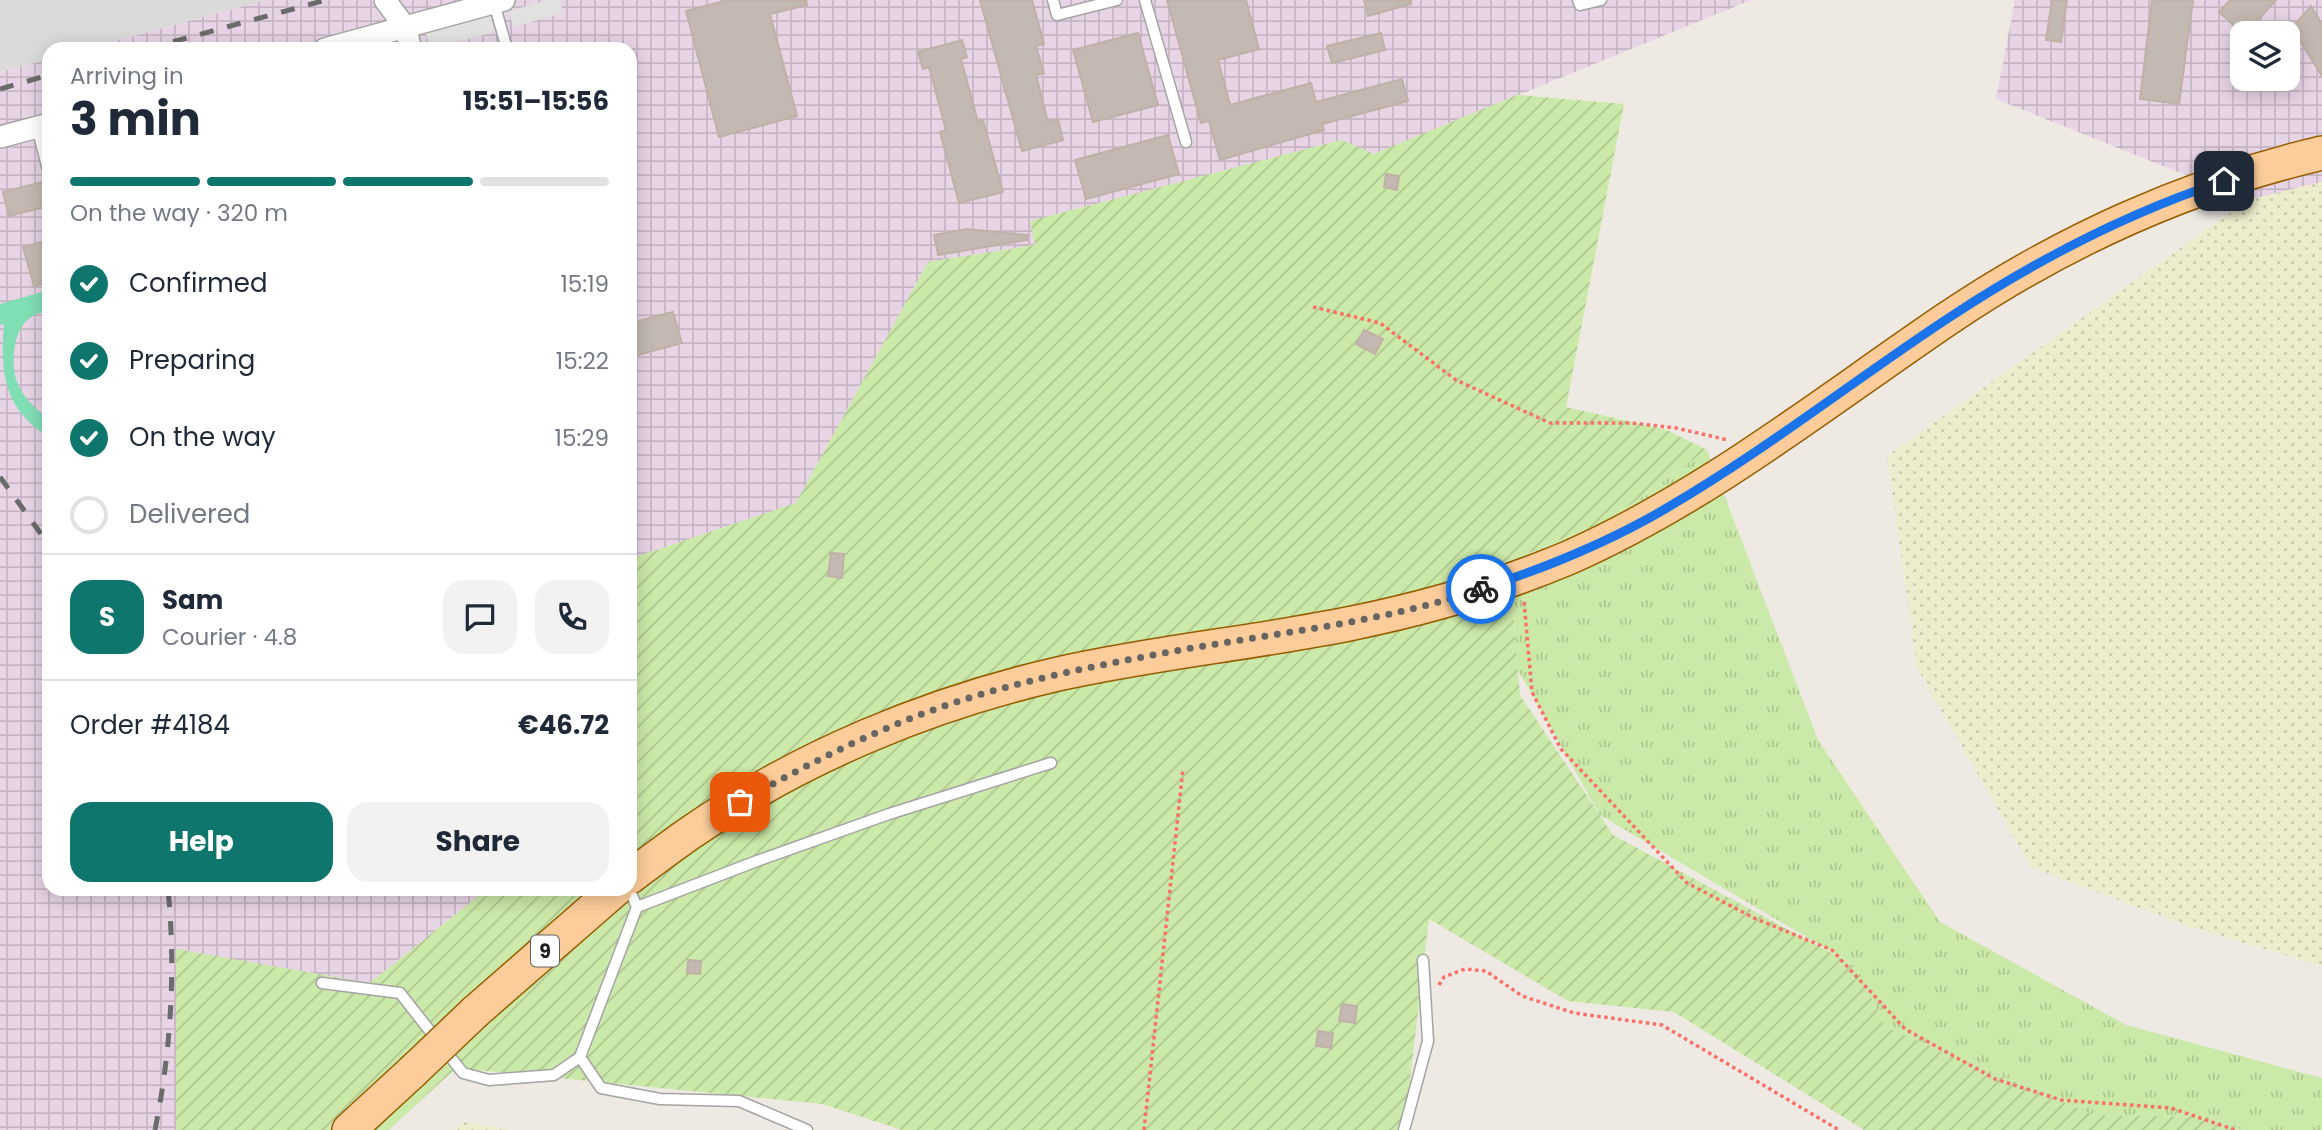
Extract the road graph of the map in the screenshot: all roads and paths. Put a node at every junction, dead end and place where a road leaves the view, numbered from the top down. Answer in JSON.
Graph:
{"nodes":[{"id":1,"x":385,"y":0,"type":"edge"},
{"id":2,"x":1053,"y":0,"type":"edge"},
{"id":3,"x":1117,"y":0,"type":"edge"},
{"id":4,"x":1145,"y":0,"type":"edge"},
{"id":5,"x":1578,"y":0,"type":"edge"},
{"id":6,"x":1601,"y":0,"type":"edge"},
{"id":7,"x":499,"y":1,"type":"edge"},
{"id":8,"x":405,"y":27,"type":"junction"},
{"id":9,"x":350,"y":42,"type":"edge"},
{"id":10,"x":409,"y":42,"type":"edge"},
{"id":11,"x":506,"y":42,"type":"edge"},
{"id":12,"x":42,"y":126,"type":"edge"},
{"id":13,"x":0,"y":137,"type":"edge"},
{"id":14,"x":1186,"y":142,"type":"dead end"},
{"id":15,"x":2322,"y":153,"type":"edge"},
{"id":16,"x":1313,"y":307,"type":"dead end"},
{"id":17,"x":1732,"y":440,"type":"dead end"},
{"id":18,"x":1521,"y":576,"type":"junction"},
{"id":19,"x":1051,"y":764,"type":"dead end"},
{"id":20,"x":1183,"y":769,"type":"dead end"},
{"id":21,"x":637,"y":883,"type":"edge"},
{"id":22,"x":637,"y":889,"type":"edge"},
{"id":23,"x":622,"y":896,"type":"edge"},
{"id":24,"x":627,"y":896,"type":"edge"},
{"id":25,"x":1423,"y":960,"type":"dead end"},
{"id":26,"x":322,"y":984,"type":"dead end"},
{"id":27,"x":1426,"y":1004,"type":"junction"},
{"id":28,"x":580,"y":1058,"type":"junction"},
{"id":29,"x":349,"y":1130,"type":"edge"},
{"id":30,"x":807,"y":1130,"type":"edge"},
{"id":31,"x":1144,"y":1130,"type":"edge"},
{"id":32,"x":1404,"y":1130,"type":"edge"},
{"id":33,"x":1839,"y":1130,"type":"edge"},
{"id":34,"x":2235,"y":1130,"type":"edge"}],
"edges":[{"from":1,"to":8,"type":"street"},
{"from":2,"to":3,"type":"lane"},
{"from":4,"to":14,"type":"lane"},
{"from":5,"to":6,"type":"lane"},
{"from":7,"to":8,"type":"street"},
{"from":7,"to":11,"type":"lane"},
{"from":8,"to":9,"type":"street"},
{"from":8,"to":10,"type":"street"},
{"from":12,"to":13,"type":"street"},
{"from":15,"to":18,"type":"main road","number":"9"},
{"from":16,"to":17,"type":"path"},
{"from":18,"to":21,"type":"main road","number":"9"},
{"from":18,"to":34,"type":"path"},
{"from":19,"to":22,"type":"lane"},
{"from":20,"to":31,"type":"path"},
{"from":23,"to":29,"type":"main road","number":"9","bridge":true},
{"from":24,"to":28,"type":"lane"},
{"from":25,"to":27,"type":"lane"},
{"from":26,"to":28,"type":"lane"},
{"from":27,"to":32,"type":"lane"},
{"from":27,"to":33,"type":"path"},
{"from":28,"to":30,"type":"lane"}]}
